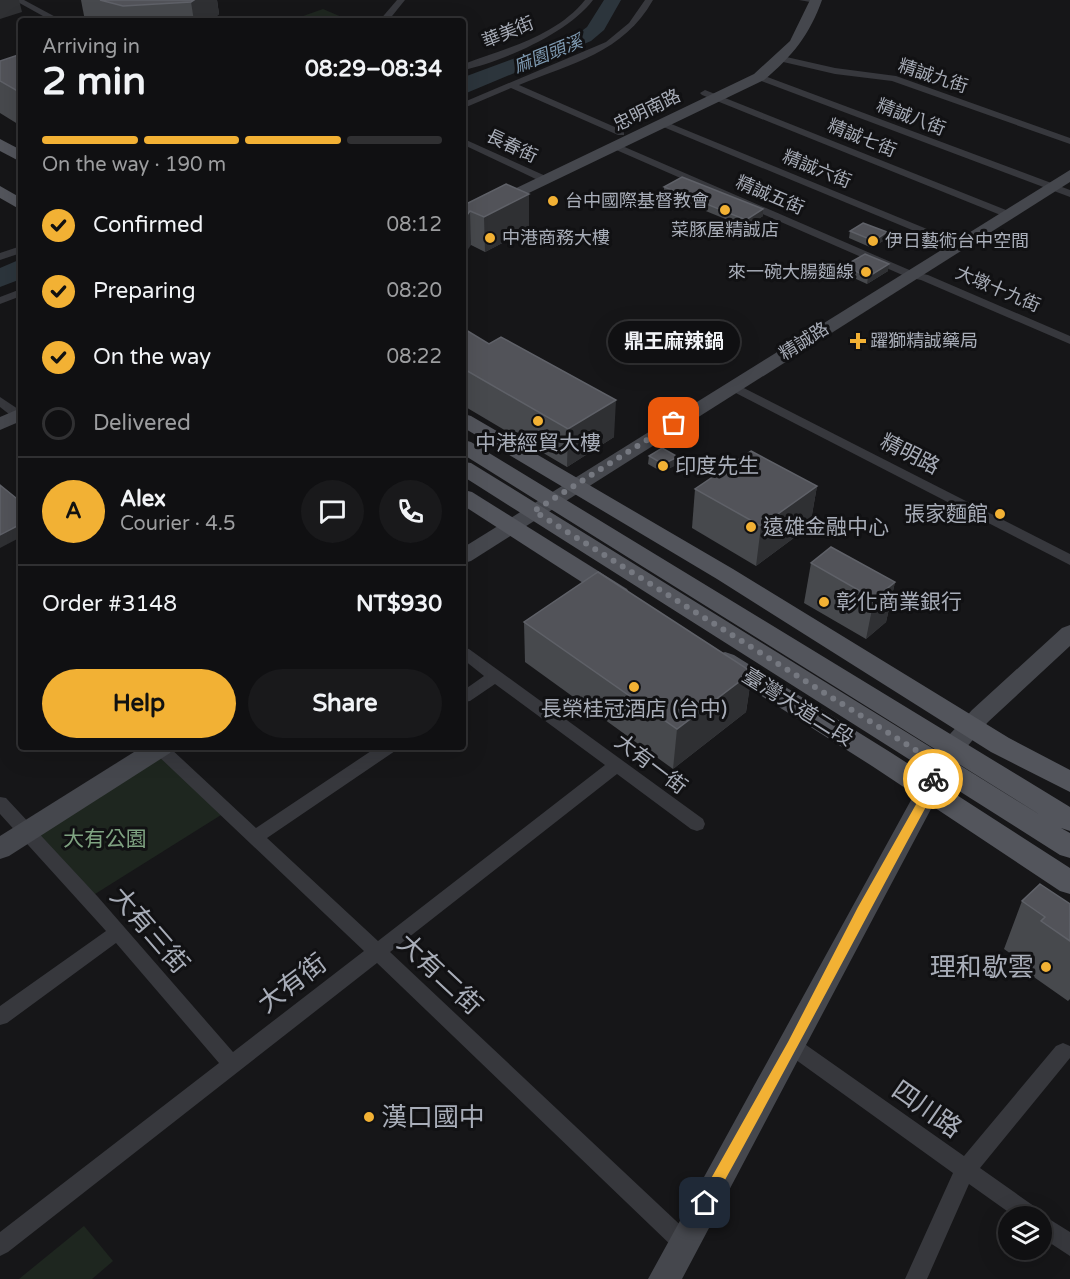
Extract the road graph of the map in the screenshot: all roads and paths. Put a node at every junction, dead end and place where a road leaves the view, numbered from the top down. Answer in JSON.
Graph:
{"nodes":[{"id":1,"x":18,"y":0,"type":"edge"},
{"id":2,"x":400,"y":0,"type":"edge"},
{"id":3,"x":589,"y":0,"type":"edge"},
{"id":4,"x":649,"y":0,"type":"edge"},
{"id":5,"x":806,"y":2,"type":"edge"},
{"id":6,"x":53,"y":18,"type":"edge"},
{"id":7,"x":385,"y":18,"type":"edge"},
{"id":8,"x":786,"y":33,"type":"dead end"},
{"id":9,"x":782,"y":59,"type":"junction"},
{"id":10,"x":466,"y":66,"type":"edge"},
{"id":11,"x":759,"y":77,"type":"junction"},
{"id":12,"x":511,"y":85,"type":"junction"},
{"id":13,"x":712,"y":95,"type":"junction"},
{"id":14,"x":466,"y":104,"type":"edge"},
{"id":15,"x":664,"y":124,"type":"junction"},
{"id":16,"x":619,"y":140,"type":"junction"},
{"id":17,"x":1070,"y":141,"type":"edge"},
{"id":18,"x":466,"y":143,"type":"edge"},
{"id":19,"x":0,"y":144,"type":"edge"},
{"id":20,"x":18,"y":155,"type":"edge"},
{"id":21,"x":1070,"y":175,"type":"edge"},
{"id":22,"x":7,"y":176,"type":"edge"},
{"id":23,"x":539,"y":178,"type":"junction"},
{"id":24,"x":1051,"y":187,"type":"junction"},
{"id":25,"x":1070,"y":194,"type":"edge"},
{"id":26,"x":18,"y":199,"type":"edge"},
{"id":27,"x":466,"y":205,"type":"edge"},
{"id":28,"x":1007,"y":214,"type":"junction"},
{"id":29,"x":466,"y":218,"type":"edge"},
{"id":30,"x":957,"y":245,"type":"junction"},
{"id":31,"x":18,"y":250,"type":"edge"},
{"id":32,"x":0,"y":257,"type":"edge"},
{"id":33,"x":911,"y":274,"type":"junction"},
{"id":34,"x":18,"y":293,"type":"edge"},
{"id":35,"x":0,"y":301,"type":"edge"},
{"id":36,"x":1070,"y":340,"type":"edge"},
{"id":37,"x":732,"y":386,"type":"junction"},
{"id":38,"x":0,"y":401,"type":"edge"},
{"id":39,"x":18,"y":418,"type":"edge"},
{"id":40,"x":18,"y":420,"type":"edge"},
{"id":41,"x":466,"y":421,"type":"edge"},
{"id":42,"x":18,"y":422,"type":"edge"},
{"id":43,"x":0,"y":424,"type":"edge"},
{"id":44,"x":0,"y":439,"type":"edge"},
{"id":45,"x":466,"y":448,"type":"edge"},
{"id":46,"x":466,"y":469,"type":"edge"},
{"id":47,"x":575,"y":485,"type":"junction"},
{"id":48,"x":466,"y":498,"type":"edge"},
{"id":49,"x":542,"y":506,"type":"junction"},
{"id":50,"x":510,"y":526,"type":"junction"},
{"id":51,"x":466,"y":555,"type":"edge"},
{"id":52,"x":1070,"y":560,"type":"edge"},
{"id":53,"x":642,"y":609,"type":"edge"},
{"id":54,"x":1070,"y":633,"type":"edge"},
{"id":55,"x":701,"y":646,"type":"edge"},
{"id":56,"x":466,"y":654,"type":"edge"},
{"id":57,"x":495,"y":676,"type":"junction"},
{"id":58,"x":466,"y":696,"type":"edge"},
{"id":59,"x":971,"y":726,"type":"junction"},
{"id":60,"x":155,"y":750,"type":"edge"},
{"id":61,"x":163,"y":750,"type":"edge"},
{"id":62,"x":385,"y":750,"type":"edge"},
{"id":63,"x":944,"y":755,"type":"junction"},
{"id":64,"x":617,"y":765,"type":"junction"},
{"id":65,"x":1070,"y":782,"type":"edge"},
{"id":66,"x":928,"y":792,"type":"junction"},
{"id":67,"x":0,"y":803,"type":"edge"},
{"id":68,"x":1070,"y":820,"type":"edge"},
{"id":69,"x":697,"y":824,"type":"dead end"},
{"id":70,"x":27,"y":832,"type":"junction"},
{"id":71,"x":256,"y":837,"type":"junction"},
{"id":72,"x":1070,"y":847,"type":"edge"},
{"id":73,"x":0,"y":849,"type":"edge"},
{"id":74,"x":1070,"y":883,"type":"edge"},
{"id":75,"x":118,"y":932,"type":"junction"},
{"id":76,"x":377,"y":952,"type":"junction"},
{"id":77,"x":0,"y":1017,"type":"edge"},
{"id":78,"x":792,"y":1046,"type":"junction"},
{"id":79,"x":1063,"y":1052,"type":"dead end"},
{"id":80,"x":231,"y":1064,"type":"junction"},
{"id":81,"x":965,"y":1170,"type":"junction"},
{"id":82,"x":1017,"y":1206,"type":"edge"},
{"id":83,"x":1052,"y":1232,"type":"edge"},
{"id":84,"x":683,"y":1242,"type":"junction"},
{"id":85,"x":0,"y":1245,"type":"edge"},
{"id":86,"x":1070,"y":1245,"type":"edge"},
{"id":87,"x":663,"y":1279,"type":"edge"},
{"id":88,"x":916,"y":1279,"type":"edge"}],
"edges":[{"from":1,"to":6,"type":"street"},
{"from":2,"to":7,"type":"street"},
{"from":3,"to":10,"type":"street","name":"華美街"},
{"from":4,"to":12,"type":"street"},
{"from":5,"to":9,"type":"street","name":"忠明南路"},
{"from":8,"to":13,"type":"street","name":"忠明南路"},
{"from":9,"to":11,"type":"street","name":"忠明南路"},
{"from":9,"to":17,"type":"street","name":"精誠九街"},
{"from":11,"to":13,"type":"street","name":"忠明南路"},
{"from":11,"to":24,"type":"street","name":"精誠八街"},
{"from":12,"to":14,"type":"street"},
{"from":12,"to":16,"type":"street","name":"精誠五街"},
{"from":13,"to":15,"type":"street","name":"忠明南路"},
{"from":13,"to":16,"type":"street","name":"忠明南路"},
{"from":13,"to":28,"type":"street","name":"精誠七街"},
{"from":15,"to":16,"type":"street","name":"忠明南路"},
{"from":15,"to":30,"type":"street","name":"精誠六街"},
{"from":16,"to":23,"type":"street","name":"忠明南路"},
{"from":16,"to":33,"type":"street","name":"精誠五街"},
{"from":18,"to":23,"type":"street","name":"長春街"},
{"from":19,"to":20,"type":"main road"},
{"from":21,"to":24,"type":"street","name":"精誠路"},
{"from":22,"to":26,"type":"main road"},
{"from":23,"to":27,"type":"street","name":"忠明南路"},
{"from":23,"to":29,"type":"street","name":"忠明南路"},
{"from":24,"to":25,"type":"street","name":"精誠八街"},
{"from":24,"to":28,"type":"street","name":"精誠路"},
{"from":28,"to":30,"type":"street","name":"精誠路"},
{"from":30,"to":33,"type":"street","name":"精誠路"},
{"from":31,"to":32,"type":"street"},
{"from":33,"to":36,"type":"street","name":"大墩十九街"},
{"from":33,"to":37,"type":"street","name":"精誠路"},
{"from":34,"to":35,"type":"street"},
{"from":37,"to":47,"type":"street","name":"精誠路"},
{"from":37,"to":52,"type":"street","name":"精明路"},
{"from":38,"to":39,"type":"street"},
{"from":40,"to":43,"type":"street"},
{"from":41,"to":47,"type":"main road"},
{"from":42,"to":44,"type":"street"},
{"from":45,"to":49,"type":"main road"},
{"from":46,"to":49,"type":"main road"},
{"from":47,"to":49,"type":"street","name":"精誠路"},
{"from":47,"to":59,"type":"main road"},
{"from":48,"to":50,"type":"main road"},
{"from":49,"to":50,"type":"street","name":"精誠路"},
{"from":49,"to":63,"type":"main road"},
{"from":50,"to":51,"type":"street","name":"精誠路"},
{"from":50,"to":53,"type":"main road"},
{"from":54,"to":59,"type":"street"},
{"from":55,"to":66,"type":"main road","name":"臺灣大道二段"},
{"from":56,"to":57,"type":"street","name":"大有一街"},
{"from":57,"to":58,"type":"street"},
{"from":57,"to":64,"type":"street","name":"大有一街"},
{"from":59,"to":63,"type":"street"},
{"from":59,"to":65,"type":"main road"},
{"from":60,"to":70,"type":"street"},
{"from":61,"to":71,"type":"street","name":"大有二街"},
{"from":62,"to":71,"type":"street"},
{"from":63,"to":66,"type":"street"},
{"from":63,"to":68,"type":"main road"},
{"from":63,"to":72,"type":"main road"},
{"from":64,"to":69,"type":"street","name":"大有一街"},
{"from":64,"to":76,"type":"street","name":"大有街"},
{"from":66,"to":74,"type":"main road","name":"臺灣大道二段"},
{"from":66,"to":78,"type":"street"},
{"from":67,"to":70,"type":"street","name":"大有三街"},
{"from":70,"to":73,"type":"street"},
{"from":70,"to":75,"type":"street","name":"大有三街"},
{"from":71,"to":76,"type":"street","name":"大有二街"},
{"from":75,"to":77,"type":"street"},
{"from":75,"to":80,"type":"street","name":"大有三街"},
{"from":76,"to":80,"type":"street","name":"大有街"},
{"from":76,"to":84,"type":"street","name":"大有二街"},
{"from":78,"to":81,"type":"street","name":"四川路"},
{"from":78,"to":84,"type":"street"},
{"from":79,"to":81,"type":"street"},
{"from":80,"to":85,"type":"street","name":"大有街"},
{"from":81,"to":82,"type":"street","name":"四川路"},
{"from":81,"to":88,"type":"street"},
{"from":83,"to":86,"type":"street"},
{"from":84,"to":87,"type":"street"}]}
